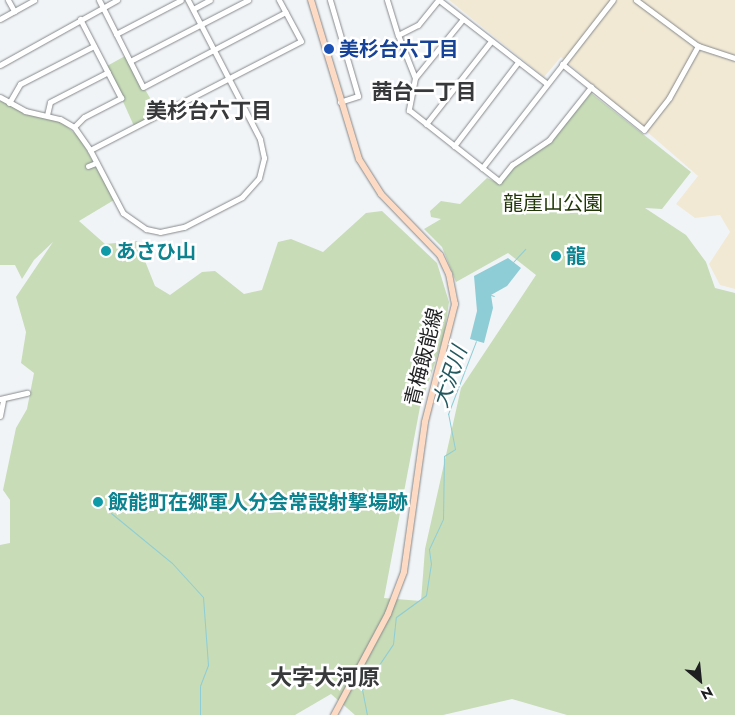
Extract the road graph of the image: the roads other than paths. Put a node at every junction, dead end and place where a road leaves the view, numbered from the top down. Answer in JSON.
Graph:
{"nodes":[{"id":1,"x":8,"y":0,"type":"edge"},
{"id":2,"x":34,"y":0,"type":"edge"},
{"id":3,"x":99,"y":0,"type":"edge"},
{"id":4,"x":117,"y":0,"type":"edge"},
{"id":5,"x":182,"y":0,"type":"edge"},
{"id":6,"x":188,"y":0,"type":"edge"},
{"id":7,"x":210,"y":0,"type":"edge"},
{"id":8,"x":248,"y":0,"type":"edge"},
{"id":9,"x":280,"y":0,"type":"edge"},
{"id":10,"x":311,"y":0,"type":"edge"},
{"id":11,"x":330,"y":0,"type":"edge"},
{"id":12,"x":387,"y":0,"type":"edge"},
{"id":13,"x":439,"y":0,"type":"edge"},
{"id":14,"x":613,"y":0,"type":"edge"},
{"id":15,"x":636,"y":0,"type":"edge"},
{"id":16,"x":103,"y":7,"type":"junction"},
{"id":17,"x":192,"y":9,"type":"junction"},
{"id":18,"x":14,"y":11,"type":"junction"},
{"id":19,"x":286,"y":12,"type":"junction"},
{"id":20,"x":0,"y":19,"type":"edge"},
{"id":21,"x":80,"y":19,"type":"junction"},
{"id":22,"x":463,"y":19,"type":"junction"},
{"id":23,"x":200,"y":24,"type":"junction"},
{"id":24,"x":116,"y":34,"type":"junction"},
{"id":25,"x":398,"y":35,"type":"junction"},
{"id":26,"x":491,"y":40,"type":"junction"},
{"id":27,"x":94,"y":46,"type":"junction"},
{"id":28,"x":698,"y":46,"type":"junction"},
{"id":29,"x":214,"y":50,"type":"junction"},
{"id":30,"x":735,"y":58,"type":"edge"},
{"id":31,"x":130,"y":61,"type":"junction"},
{"id":32,"x":518,"y":62,"type":"junction"},
{"id":33,"x":562,"y":64,"type":"junction"},
{"id":34,"x":0,"y":65,"type":"edge"},
{"id":35,"x":108,"y":72,"type":"junction"},
{"id":36,"x":415,"y":78,"type":"junction"},
{"id":37,"x":229,"y":79,"type":"junction"},
{"id":38,"x":546,"y":83,"type":"junction"},
{"id":39,"x":591,"y":87,"type":"junction"},
{"id":40,"x":0,"y":97,"type":"edge"},
{"id":41,"x":340,"y":102,"type":"junction"},
{"id":42,"x":9,"y":103,"type":"junction"},
{"id":43,"x":47,"y":115,"type":"junction"},
{"id":44,"x":426,"y":124,"type":"junction"},
{"id":45,"x":74,"y":127,"type":"junction"},
{"id":46,"x":454,"y":146,"type":"junction"},
{"id":47,"x":90,"y":150,"type":"junction"},
{"id":48,"x":96,"y":163,"type":"junction"},
{"id":49,"x":88,"y":166,"type":"dead end"},
{"id":50,"x":482,"y":168,"type":"junction"},
{"id":51,"x":27,"y":393,"type":"dead end"},
{"id":52,"x":2,"y":400,"type":"edge"},
{"id":53,"x":0,"y":416,"type":"edge"},
{"id":54,"x":334,"y":715,"type":"edge"}],
"edges":[{"from":1,"to":18,"type":"street"},
{"from":2,"to":18,"type":"street"},
{"from":3,"to":16,"type":"street"},
{"from":4,"to":16,"type":"street"},
{"from":5,"to":24,"type":"street"},
{"from":6,"to":17,"type":"street"},
{"from":7,"to":17,"type":"street"},
{"from":8,"to":23,"type":"street"},
{"from":9,"to":19,"type":"street"},
{"from":10,"to":41,"type":"main road","name":"青梅飯能線"},
{"from":11,"to":41,"type":"street"},
{"from":12,"to":25,"type":"street"},
{"from":13,"to":22,"type":"street"},
{"from":13,"to":25,"type":"street"},
{"from":14,"to":33,"type":"street"},
{"from":15,"to":28,"type":"street"},
{"from":16,"to":21,"type":"street"},
{"from":16,"to":24,"type":"street"},
{"from":17,"to":23,"type":"street"},
{"from":18,"to":20,"type":"street"},
{"from":19,"to":29,"type":"street"},
{"from":19,"to":37,"type":"street"},
{"from":21,"to":27,"type":"street"},
{"from":21,"to":34,"type":"street"},
{"from":22,"to":26,"type":"street"},
{"from":22,"to":36,"type":"street"},
{"from":23,"to":29,"type":"street"},
{"from":23,"to":31,"type":"street"},
{"from":24,"to":31,"type":"street"},
{"from":25,"to":36,"type":"street"},
{"from":26,"to":32,"type":"street"},
{"from":26,"to":44,"type":"street"},
{"from":27,"to":35,"type":"street"},
{"from":27,"to":42,"type":"street"},
{"from":28,"to":30,"type":"street"},
{"from":28,"to":39,"type":"street"},
{"from":29,"to":31,"type":"street"},
{"from":29,"to":37,"type":"street"},
{"from":32,"to":38,"type":"street"},
{"from":32,"to":46,"type":"street"},
{"from":33,"to":38,"type":"street"},
{"from":33,"to":39,"type":"street"},
{"from":35,"to":43,"type":"street"},
{"from":35,"to":45,"type":"street"},
{"from":36,"to":44,"type":"street"},
{"from":37,"to":47,"type":"street"},
{"from":37,"to":48,"type":"street"},
{"from":38,"to":50,"type":"street"},
{"from":39,"to":50,"type":"street"},
{"from":40,"to":42,"type":"street"},
{"from":41,"to":54,"type":"main road","name":"青梅飯能線"},
{"from":42,"to":43,"type":"street"},
{"from":43,"to":45,"type":"street"},
{"from":44,"to":46,"type":"street"},
{"from":45,"to":47,"type":"street"},
{"from":46,"to":50,"type":"street"},
{"from":47,"to":48,"type":"street"},
{"from":48,"to":49,"type":"street"},
{"from":51,"to":52,"type":"street"},
{"from":52,"to":53,"type":"street"}]}
